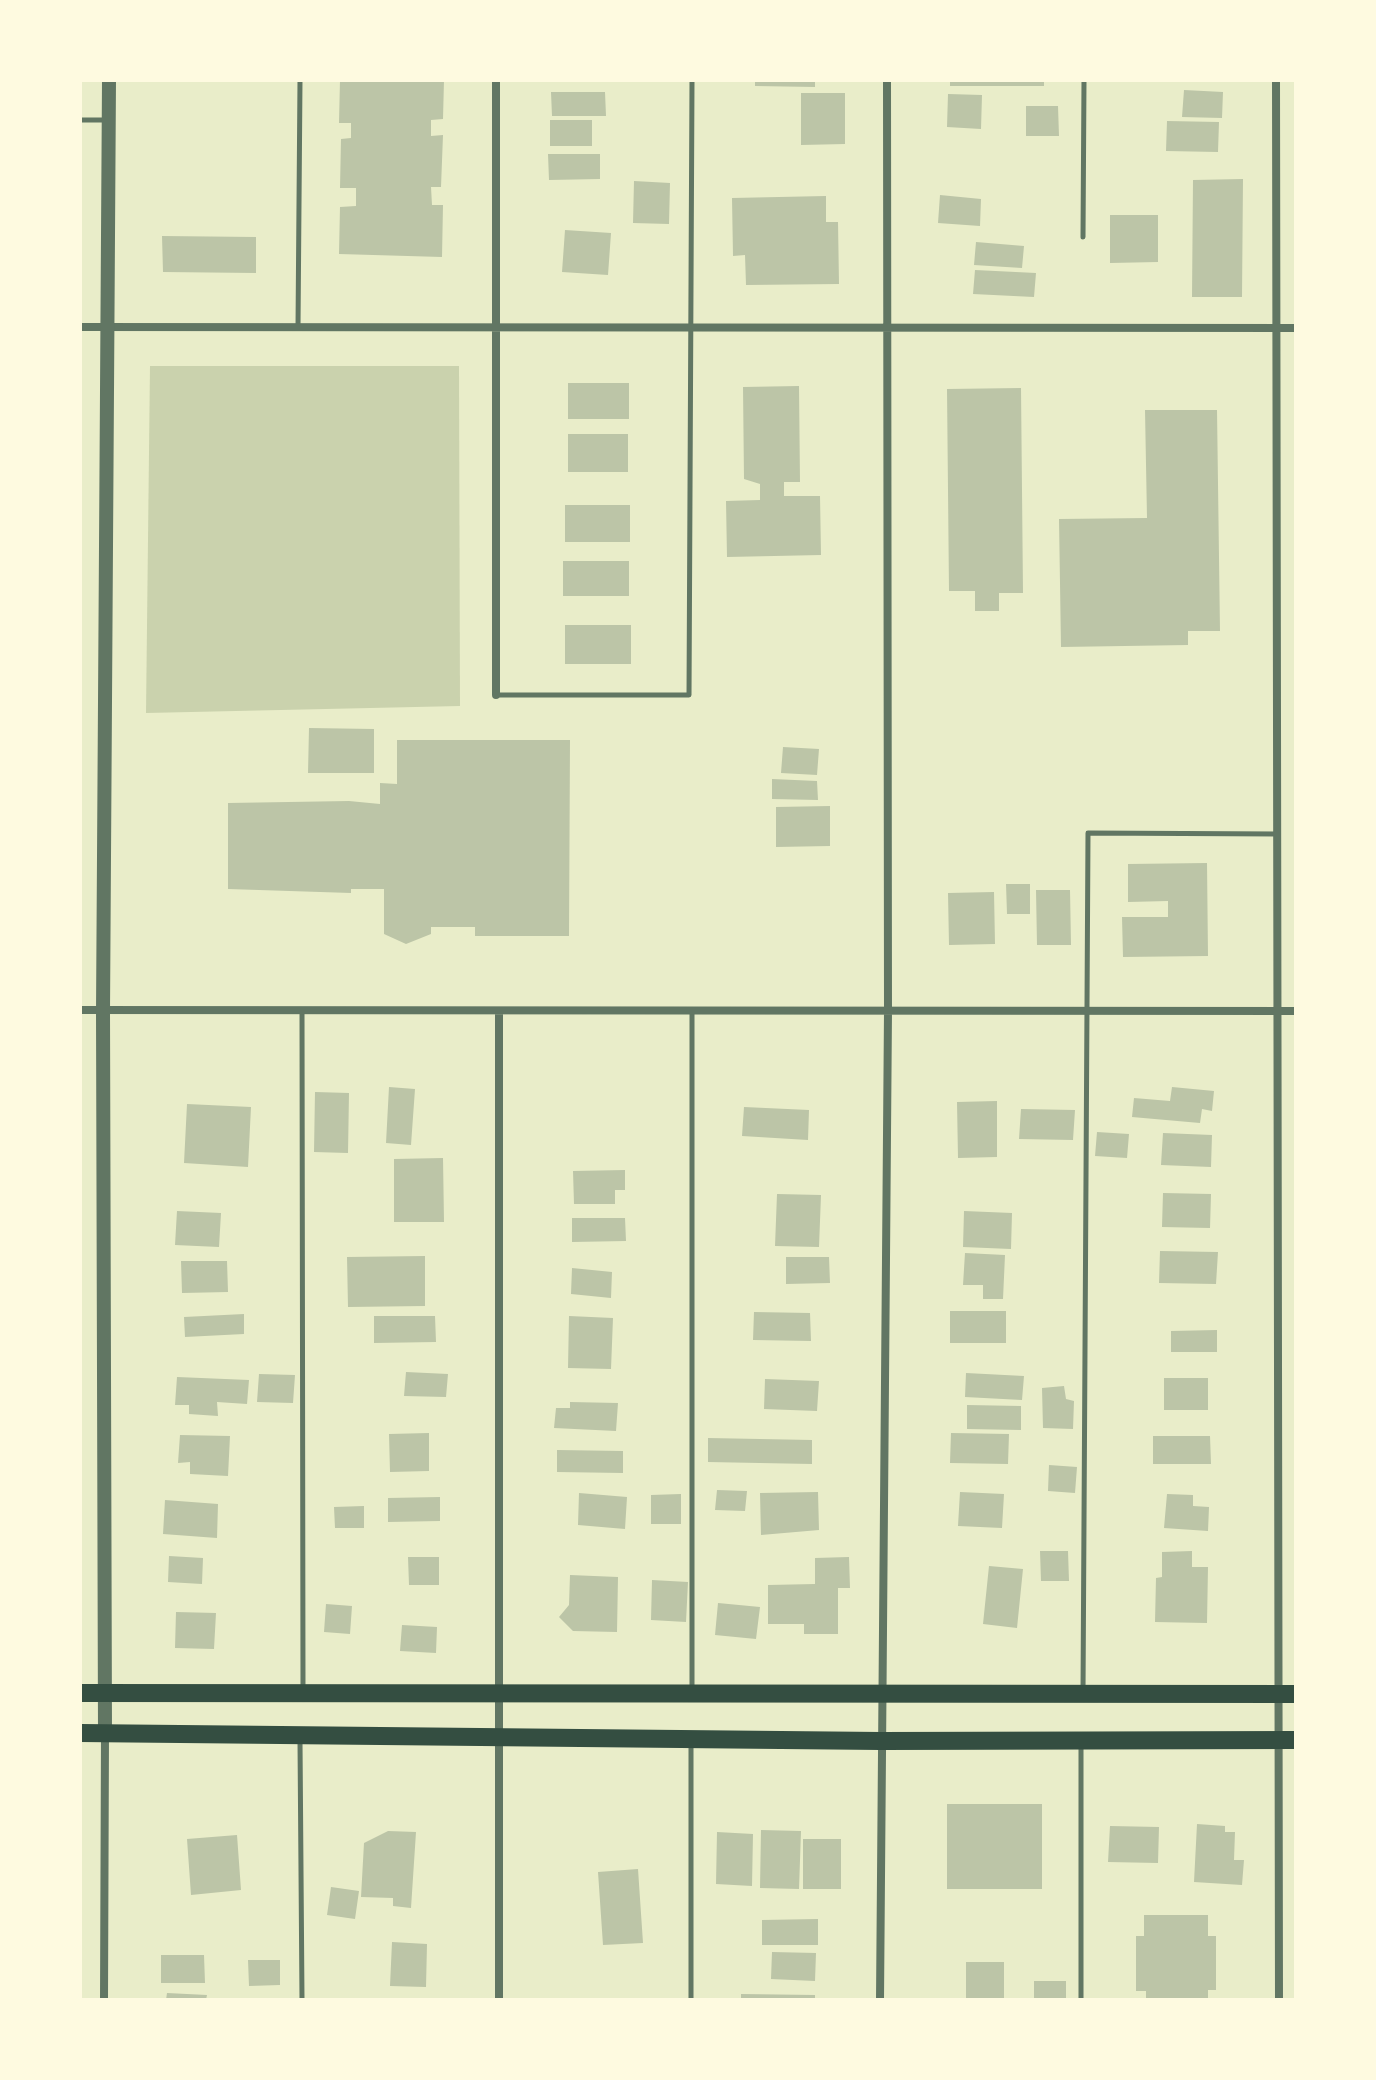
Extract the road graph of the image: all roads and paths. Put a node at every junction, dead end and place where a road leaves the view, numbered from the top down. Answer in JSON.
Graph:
{"nodes":[{"id":1,"x":109,"y":80,"type":"edge"},
{"id":2,"x":300,"y":80,"type":"edge"},
{"id":3,"x":496,"y":80,"type":"edge"},
{"id":4,"x":692,"y":80,"type":"edge"},
{"id":5,"x":887,"y":80,"type":"edge"},
{"id":6,"x":1084,"y":80,"type":"edge"},
{"id":7,"x":1276,"y":80,"type":"edge"},
{"id":8,"x":80,"y":120,"type":"edge"},
{"id":9,"x":109,"y":120,"type":"junction"},
{"id":10,"x":1083,"y":237,"type":"dead end"},
{"id":11,"x":80,"y":327,"type":"edge"},
{"id":12,"x":109,"y":327,"type":"junction"},
{"id":13,"x":298,"y":327,"type":"junction"},
{"id":14,"x":495,"y":327,"type":"junction"},
{"id":15,"x":691,"y":328,"type":"junction"},
{"id":16,"x":888,"y":328,"type":"junction"},
{"id":17,"x":1277,"y":328,"type":"junction"},
{"id":18,"x":1296,"y":328,"type":"edge"},
{"id":19,"x":496,"y":695,"type":"joint"},
{"id":20,"x":1278,"y":834,"type":"junction"},
{"id":21,"x":80,"y":1010,"type":"edge"},
{"id":22,"x":103,"y":1011,"type":"junction"},
{"id":23,"x":302,"y":1011,"type":"junction"},
{"id":24,"x":499,"y":1011,"type":"junction"},
{"id":25,"x":692,"y":1011,"type":"junction"},
{"id":26,"x":888,"y":1011,"type":"junction"},
{"id":27,"x":1085,"y":1011,"type":"junction"},
{"id":28,"x":1279,"y":1011,"type":"junction"},
{"id":29,"x":1296,"y":1011,"type":"edge"},
{"id":30,"x":883,"y":1691,"type":"junction"},
{"id":31,"x":692,"y":1692,"type":"junction"},
{"id":32,"x":1083,"y":1692,"type":"junction"},
{"id":33,"x":80,"y":1693,"type":"edge"},
{"id":34,"x":105,"y":1693,"type":"junction"},
{"id":35,"x":303,"y":1693,"type":"junction"},
{"id":36,"x":497,"y":1693,"type":"junction"},
{"id":37,"x":1288,"y":1693,"type":"edge"},
{"id":38,"x":80,"y":1733,"type":"edge"},
{"id":39,"x":105,"y":1733,"type":"junction"},
{"id":40,"x":300,"y":1736,"type":"junction"},
{"id":41,"x":498,"y":1737,"type":"junction"},
{"id":42,"x":691,"y":1739,"type":"junction"},
{"id":43,"x":1081,"y":1740,"type":"junction"},
{"id":44,"x":1288,"y":1740,"type":"edge"},
{"id":45,"x":881,"y":1741,"type":"junction"},
{"id":46,"x":104,"y":2000,"type":"edge"},
{"id":47,"x":302,"y":2000,"type":"edge"},
{"id":48,"x":499,"y":2000,"type":"edge"},
{"id":49,"x":691,"y":2000,"type":"edge"},
{"id":50,"x":880,"y":2000,"type":"edge"},
{"id":51,"x":1081,"y":2000,"type":"edge"},
{"id":52,"x":1279,"y":2000,"type":"edge"}],
"edges":[{"from":1,"to":9,"type":"street"},
{"from":2,"to":13,"type":"lane"},
{"from":3,"to":14,"type":"street"},
{"from":4,"to":15,"type":"lane"},
{"from":5,"to":16,"type":"street"},
{"from":6,"to":10,"type":"lane"},
{"from":7,"to":17,"type":"street"},
{"from":8,"to":9,"type":"lane"},
{"from":9,"to":12,"type":"street"},
{"from":11,"to":12,"type":"street"},
{"from":12,"to":13,"type":"street"},
{"from":12,"to":22,"type":"street"},
{"from":13,"to":14,"type":"street"},
{"from":14,"to":15,"type":"street"},
{"from":14,"to":19,"type":"street"},
{"from":15,"to":16,"type":"street"},
{"from":15,"to":19,"type":"lane"},
{"from":16,"to":17,"type":"street"},
{"from":16,"to":26,"type":"street"},
{"from":17,"to":18,"type":"street"},
{"from":17,"to":20,"type":"street"},
{"from":20,"to":27,"type":"lane"},
{"from":20,"to":28,"type":"street"},
{"from":21,"to":22,"type":"street"},
{"from":22,"to":23,"type":"street"},
{"from":22,"to":34,"type":"street"},
{"from":23,"to":24,"type":"street"},
{"from":23,"to":35,"type":"lane"},
{"from":24,"to":25,"type":"street"},
{"from":24,"to":36,"type":"street"},
{"from":25,"to":26,"type":"street"},
{"from":25,"to":31,"type":"lane"},
{"from":26,"to":27,"type":"street"},
{"from":26,"to":30,"type":"street"},
{"from":27,"to":28,"type":"street"},
{"from":27,"to":32,"type":"lane"},
{"from":28,"to":29,"type":"street"},
{"from":28,"to":37,"type":"street"},
{"from":30,"to":31,"type":"main road"},
{"from":30,"to":32,"type":"main road"},
{"from":30,"to":45,"type":"street"},
{"from":31,"to":36,"type":"main road"},
{"from":32,"to":37,"type":"main road"},
{"from":33,"to":34,"type":"main road"},
{"from":34,"to":35,"type":"main road"},
{"from":34,"to":39,"type":"street"},
{"from":35,"to":36,"type":"main road"},
{"from":36,"to":41,"type":"street"},
{"from":37,"to":44,"type":"street"},
{"from":38,"to":39,"type":"main road"},
{"from":39,"to":40,"type":"main road"},
{"from":39,"to":46,"type":"street"},
{"from":40,"to":41,"type":"main road"},
{"from":40,"to":47,"type":"lane"},
{"from":41,"to":42,"type":"main road"},
{"from":41,"to":48,"type":"street"},
{"from":42,"to":45,"type":"main road"},
{"from":42,"to":49,"type":"lane"},
{"from":43,"to":44,"type":"main road"},
{"from":43,"to":45,"type":"main road"},
{"from":43,"to":51,"type":"lane"},
{"from":44,"to":52,"type":"street"},
{"from":45,"to":50,"type":"street"}]}
